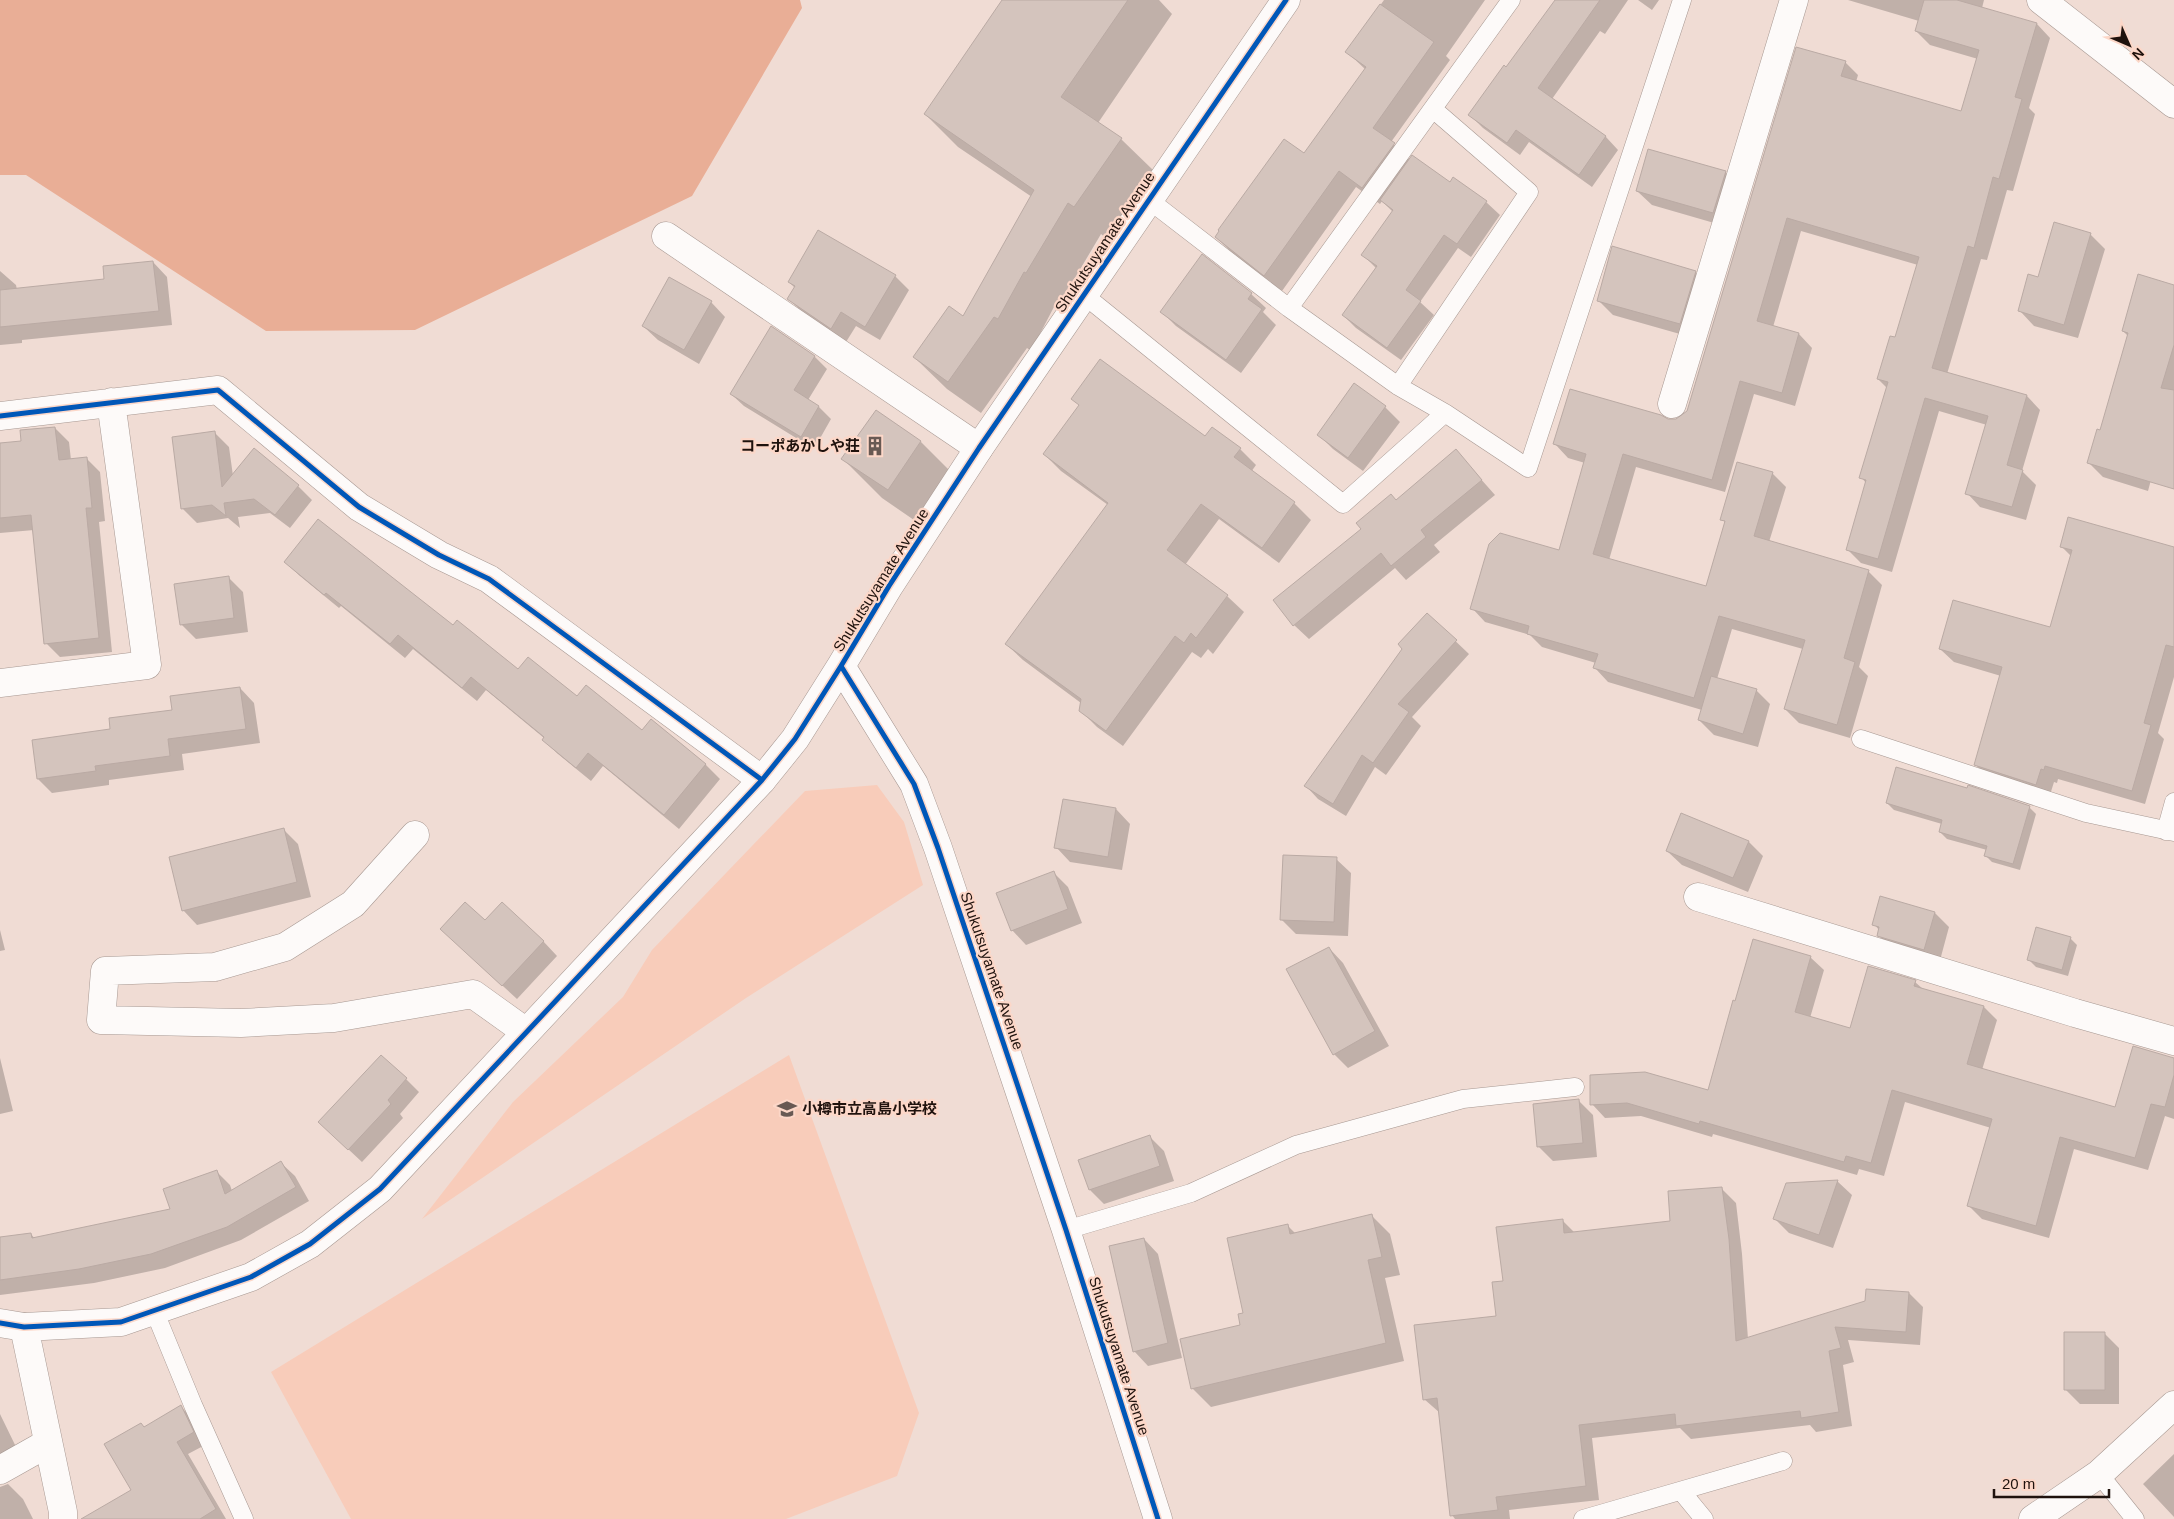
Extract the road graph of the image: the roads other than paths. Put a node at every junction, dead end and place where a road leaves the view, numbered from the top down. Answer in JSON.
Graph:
{"nodes":[{"id":1,"x":1286,"y":0,"type":"edge"},
{"id":2,"x":1511,"y":0,"type":"edge"},
{"id":3,"x":1682,"y":0,"type":"edge"},
{"id":4,"x":1794,"y":0,"type":"edge"},
{"id":5,"x":2041,"y":0,"type":"edge"},
{"id":6,"x":2174,"y":104,"type":"edge"},
{"id":7,"x":1433,"y":109,"type":"junction"},
{"id":8,"x":1149,"y":200,"type":"junction"},
{"id":9,"x":666,"y":236,"type":"dead end"},
{"id":10,"x":1084,"y":295,"type":"junction"},
{"id":11,"x":1289,"y":308,"type":"junction"},
{"id":12,"x":1398,"y":386,"type":"junction"},
{"id":13,"x":110,"y":402,"type":"junction"},
{"id":14,"x":1672,"y":404,"type":"dead end"},
{"id":15,"x":1445,"y":414,"type":"junction"},
{"id":16,"x":0,"y":416,"type":"edge"},
{"id":17,"x":979,"y":448,"type":"junction"},
{"id":18,"x":841,"y":666,"type":"junction"},
{"id":19,"x":0,"y":683,"type":"edge"},
{"id":20,"x":1861,"y":739,"type":"dead end"},
{"id":21,"x":762,"y":780,"type":"junction"},
{"id":22,"x":2174,"y":802,"type":"edge"},
{"id":23,"x":2170,"y":831,"type":"edge"},
{"id":24,"x":415,"y":835,"type":"dead end"},
{"id":25,"x":1698,"y":897,"type":"dead end"},
{"id":26,"x":526,"y":1032,"type":"junction"},
{"id":27,"x":2174,"y":1041,"type":"edge"},
{"id":28,"x":1575,"y":1087,"type":"dead end"},
{"id":29,"x":1066,"y":1230,"type":"junction"},
{"id":30,"x":154,"y":1310,"type":"junction"},
{"id":31,"x":12,"y":1325,"type":"edge"},
{"id":32,"x":2174,"y":1405,"type":"edge"},
{"id":33,"x":48,"y":1443,"type":"junction"},
{"id":34,"x":1783,"y":1462,"type":"dead end"},
{"id":35,"x":0,"y":1470,"type":"edge"},
{"id":36,"x":2099,"y":1474,"type":"junction"},
{"id":37,"x":1681,"y":1491,"type":"junction"},
{"id":38,"x":62,"y":1519,"type":"edge"},
{"id":39,"x":244,"y":1519,"type":"edge"},
{"id":40,"x":1158,"y":1519,"type":"edge"},
{"id":41,"x":1583,"y":1519,"type":"edge"},
{"id":42,"x":1704,"y":1519,"type":"edge"},
{"id":43,"x":2034,"y":1519,"type":"edge"},
{"id":44,"x":2135,"y":1519,"type":"edge"}],
"edges":[{"from":1,"to":8,"type":"street","name":"Shukutsuyamate Avenue"},
{"from":2,"to":7,"type":"lane"},
{"from":3,"to":15,"type":"lane"},
{"from":4,"to":14,"type":"street"},
{"from":5,"to":6,"type":"street"},
{"from":7,"to":11,"type":"lane"},
{"from":7,"to":12,"type":"lane"},
{"from":8,"to":10,"type":"street","name":"Shukutsuyamate Avenue"},
{"from":8,"to":11,"type":"lane"},
{"from":9,"to":17,"type":"street"},
{"from":10,"to":15,"type":"lane"},
{"from":10,"to":17,"type":"street","name":"Shukutsuyamate Avenue"},
{"from":11,"to":12,"type":"lane"},
{"from":12,"to":15,"type":"lane"},
{"from":13,"to":16,"type":"street"},
{"from":13,"to":19,"type":"street"},
{"from":13,"to":21,"type":"street"},
{"from":17,"to":18,"type":"street","name":"Shukutsuyamate Avenue"},
{"from":18,"to":21,"type":"street"},
{"from":18,"to":29,"type":"street","name":"Shukutsuyamate Avenue"},
{"from":20,"to":23,"type":"lane"},
{"from":21,"to":26,"type":"street"},
{"from":22,"to":23,"type":"lane"},
{"from":24,"to":26,"type":"street"},
{"from":25,"to":27,"type":"street"},
{"from":26,"to":30,"type":"street"},
{"from":28,"to":29,"type":"lane"},
{"from":29,"to":40,"type":"street","name":"Shukutsuyamate Avenue"},
{"from":30,"to":31,"type":"street"},
{"from":30,"to":39,"type":"lane"},
{"from":31,"to":33,"type":"street"},
{"from":32,"to":36,"type":"street"},
{"from":33,"to":35,"type":"street"},
{"from":33,"to":38,"type":"street"},
{"from":34,"to":37,"type":"lane"},
{"from":36,"to":43,"type":"street"},
{"from":36,"to":44,"type":"lane"},
{"from":37,"to":41,"type":"lane"},
{"from":37,"to":42,"type":"lane"}]}
